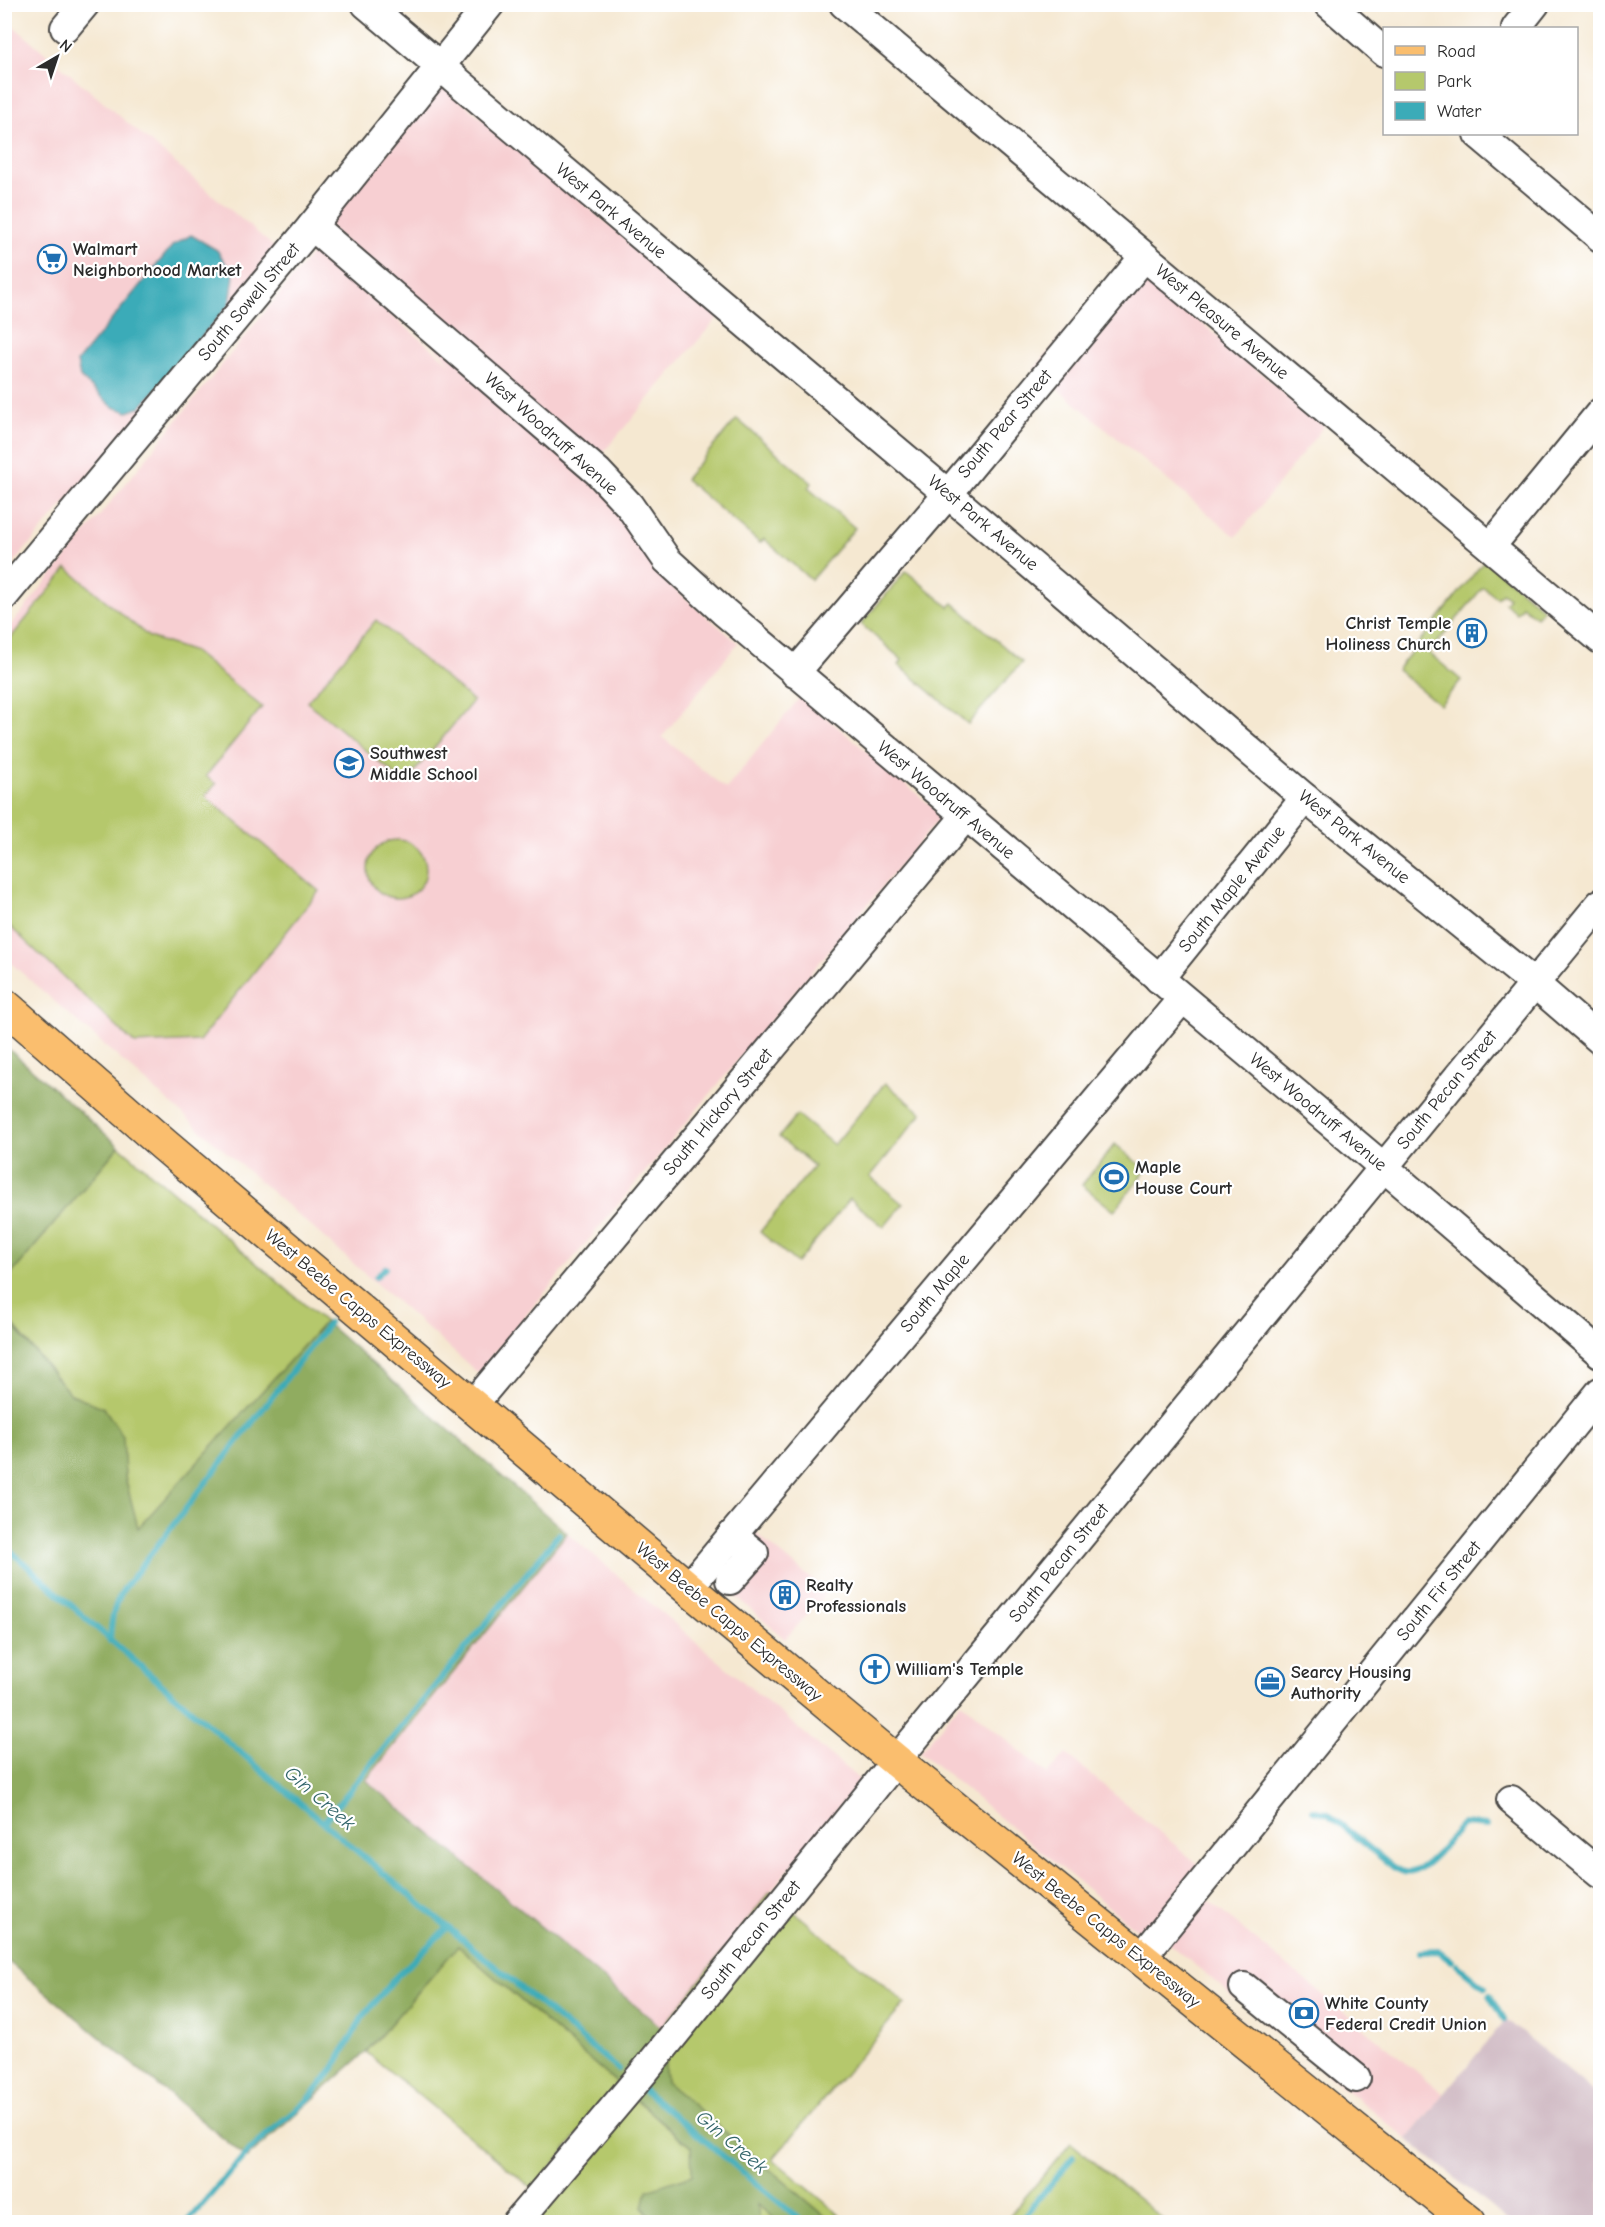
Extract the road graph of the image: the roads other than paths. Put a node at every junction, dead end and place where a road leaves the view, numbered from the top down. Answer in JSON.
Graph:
{"nodes":[{"id":1,"x":85,"y":4,"type":"edge"},
{"id":2,"x":366,"y":4,"type":"edge"},
{"id":3,"x":490,"y":4,"type":"edge"},
{"id":4,"x":844,"y":4,"type":"edge"},
{"id":5,"x":1329,"y":4,"type":"edge"},
{"id":6,"x":1535,"y":4,"type":"edge"},
{"id":7,"x":1517,"y":27,"type":"edge"},
{"id":8,"x":65,"y":28,"type":"dead end"},
{"id":9,"x":1383,"y":51,"type":"edge"},
{"id":10,"x":440,"y":66,"type":"junction"},
{"id":11,"x":1479,"y":135,"type":"edge"},
{"id":12,"x":312,"y":226,"type":"junction"},
{"id":13,"x":1600,"y":237,"type":"edge"},
{"id":14,"x":1144,"y":257,"type":"junction"},
{"id":15,"x":1600,"y":413,"type":"edge"},
{"id":16,"x":948,"y":494,"type":"junction"},
{"id":17,"x":1491,"y":546,"type":"junction"},
{"id":18,"x":4,"y":596,"type":"edge"},
{"id":19,"x":1600,"y":639,"type":"edge"},
{"id":20,"x":795,"y":673,"type":"junction"},
{"id":21,"x":1305,"y":798,"type":"junction"},
{"id":22,"x":965,"y":817,"type":"junction"},
{"id":23,"x":1600,"y":904,"type":"edge"},
{"id":24,"x":1160,"y":979,"type":"junction"},
{"id":25,"x":1535,"y":984,"type":"junction"},
{"id":26,"x":1182,"y":999,"type":"junction"},
{"id":27,"x":4,"y":1005,"type":"edge"},
{"id":28,"x":1600,"y":1041,"type":"edge"},
{"id":29,"x":1384,"y":1167,"type":"junction"},
{"id":30,"x":1600,"y":1353,"type":"edge"},
{"id":31,"x":1600,"y":1392,"type":"edge"},
{"id":32,"x":472,"y":1406,"type":"junction"},
{"id":33,"x":732,"y":1534,"type":"junction"},
{"id":34,"x":730,"y":1580,"type":"dead end"},
{"id":35,"x":688,"y":1588,"type":"junction"},
{"id":36,"x":896,"y":1761,"type":"junction"},
{"id":37,"x":1511,"y":1800,"type":"dead end"},
{"id":38,"x":1600,"y":1874,"type":"edge"},
{"id":39,"x":1141,"y":1958,"type":"junction"},
{"id":40,"x":1244,"y":1987,"type":"dead end"},
{"id":41,"x":1356,"y":2078,"type":"dead end"},
{"id":42,"x":517,"y":2223,"type":"edge"},
{"id":43,"x":1469,"y":2223,"type":"edge"}],
"edges":[{"from":1,"to":8,"type":"street"},
{"from":2,"to":10,"type":"street","name":"West Park Avenue"},
{"from":3,"to":10,"type":"street","name":"South Sowell Street"},
{"from":4,"to":14,"type":"street","name":"West Pleasure Avenue"},
{"from":5,"to":9,"type":"street"},
{"from":6,"to":7,"type":"street"},
{"from":10,"to":12,"type":"street","name":"South Sowell Street"},
{"from":10,"to":16,"type":"street","name":"West Park Avenue"},
{"from":11,"to":13,"type":"street"},
{"from":12,"to":18,"type":"street","name":"South Sowell Street"},
{"from":12,"to":20,"type":"street","name":"West Woodruff Avenue"},
{"from":14,"to":16,"type":"street","name":"South Pear Street"},
{"from":14,"to":17,"type":"street","name":"West Pleasure Avenue"},
{"from":15,"to":17,"type":"street"},
{"from":16,"to":20,"type":"street","name":"South Pear Street"},
{"from":16,"to":21,"type":"street","name":"West Park Avenue"},
{"from":17,"to":19,"type":"street","name":"West Pleasure Avenue"},
{"from":20,"to":22,"type":"street","name":"West Woodruff Avenue"},
{"from":21,"to":24,"type":"street","name":"South Maple Avenue"},
{"from":21,"to":25,"type":"street","name":"West Park Avenue"},
{"from":22,"to":24,"type":"street","name":"West Woodruff Avenue"},
{"from":22,"to":32,"type":"street","name":"South Hickory Street"},
{"from":23,"to":25,"type":"street","name":"South Pecan Street"},
{"from":24,"to":26,"type":"street","name":"West Woodruff Avenue"},
{"from":25,"to":28,"type":"street","name":"West Park Avenue"},
{"from":25,"to":29,"type":"street","name":"South Pecan Street"},
{"from":26,"to":29,"type":"street","name":"West Woodruff Avenue"},
{"from":26,"to":33,"type":"street","name":"South Maple"},
{"from":27,"to":32,"type":"main road","name":"West Beebe Capps Expressway"},
{"from":29,"to":30,"type":"street","name":"West Woodruff Avenue"},
{"from":29,"to":36,"type":"street","name":"South Pecan Street"},
{"from":31,"to":39,"type":"street","name":"South Fir Street"},
{"from":32,"to":35,"type":"main road","name":"West Beebe Capps Expressway"},
{"from":33,"to":34,"type":"street"},
{"from":33,"to":35,"type":"street","name":"South Maple"},
{"from":35,"to":36,"type":"main road","name":"West Beebe Capps Expressway"},
{"from":36,"to":39,"type":"main road","name":"West Beebe Capps Expressway"},
{"from":36,"to":42,"type":"street","name":"South Pecan Street"},
{"from":37,"to":38,"type":"street"},
{"from":39,"to":43,"type":"main road","name":"West Beebe Capps Expressway"},
{"from":40,"to":41,"type":"street"}]}
